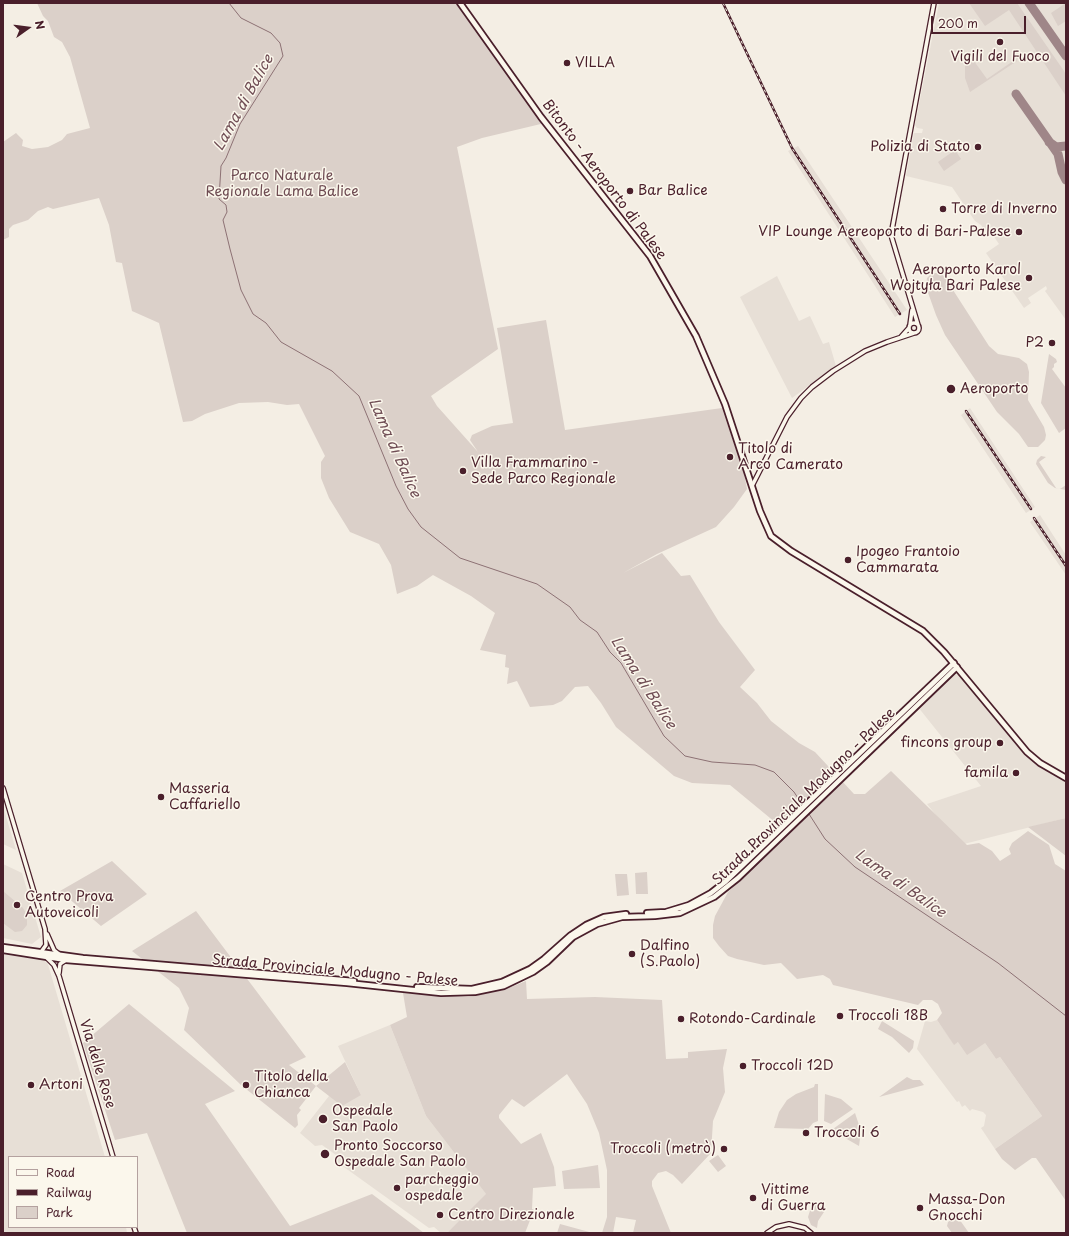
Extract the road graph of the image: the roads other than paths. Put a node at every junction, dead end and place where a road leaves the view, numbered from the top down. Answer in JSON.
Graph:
{"nodes":[{"id":1,"x":460,"y":3,"type":"edge"},
{"id":2,"x":934,"y":3,"type":"edge"},
{"id":3,"x":912,"y":307,"type":"junction"},
{"id":4,"x":918,"y":325,"type":"junction"},
{"id":5,"x":910,"y":327,"type":"junction"},
{"id":6,"x":914,"y":333,"type":"junction"},
{"id":7,"x":901,"y":337,"type":"junction"},
{"id":8,"x":752,"y":486,"type":"junction"},
{"id":9,"x":954,"y":663,"type":"junction"},
{"id":10,"x":957,"y":667,"type":"junction"},
{"id":11,"x":1066,"y":778,"type":"edge"},
{"id":12,"x":833,"y":782,"type":"junction"},
{"id":13,"x":3,"y":788,"type":"edge"},
{"id":14,"x":781,"y":833,"type":"junction"},
{"id":15,"x":45,"y":929,"type":"junction"},
{"id":16,"x":3,"y":947,"type":"edge"},
{"id":17,"x":3,"y":950,"type":"edge"},
{"id":18,"x":40,"y":952,"type":"junction"},
{"id":19,"x":61,"y":956,"type":"junction"},
{"id":20,"x":46,"y":958,"type":"junction"},
{"id":21,"x":66,"y":960,"type":"junction"},
{"id":22,"x":59,"y":976,"type":"junction"},
{"id":23,"x":113,"y":1156,"type":"edge"},
{"id":24,"x":767,"y":1233,"type":"edge"},
{"id":25,"x":812,"y":1233,"type":"edge"}],
"edges":[{"from":1,"to":8,"type":"main road","name":"Bitonto - Aeroporto di Palese"},
{"from":2,"to":3,"type":"street"},
{"from":3,"to":4,"type":"street"},
{"from":3,"to":5,"type":"street"},
{"from":4,"to":5,"type":"street"},
{"from":4,"to":6,"type":"street"},
{"from":5,"to":6,"type":"street"},
{"from":5,"to":7,"type":"street"},
{"from":6,"to":7,"type":"street"},
{"from":7,"to":8,"type":"street"},
{"from":8,"to":9,"type":"main road","name":"Bitonto - Aeroporto di Palese"},
{"from":9,"to":10,"type":"main road","name":"Bitonto - Aeroporto di Palese"},
{"from":9,"to":12,"type":"main road","name":"Strada Provinciale Modugno - Palese"},
{"from":10,"to":11,"type":"main road","name":"Bitonto - Aeroporto di Palese"},
{"from":10,"to":12,"type":"main road","name":"Strada Provinciale Modugno - Palese"},
{"from":12,"to":14,"type":"main road","name":"Strada Provinciale Modugno - Palese"},
{"from":13,"to":15,"type":"street"},
{"from":14,"to":19,"type":"main road","name":"Strada Provinciale Modugno - Palese"},
{"from":14,"to":21,"type":"main road","name":"Strada Provinciale Modugno - Palese"},
{"from":15,"to":18,"type":"street"},
{"from":15,"to":19,"type":"street"},
{"from":16,"to":18,"type":"main road","name":"Strada Provinciale Modugno - Palese"},
{"from":17,"to":20,"type":"main road","name":"Strada Provinciale Modugno - Palese"},
{"from":18,"to":19,"type":"main road","name":"Strada Provinciale Modugno - Palese"},
{"from":20,"to":21,"type":"main road","name":"Strada Provinciale Modugno - Palese"},
{"from":20,"to":22,"type":"street","name":"Via delle Rose"},
{"from":21,"to":22,"type":"street"},
{"from":22,"to":23,"type":"street","name":"Via delle Rose"},
{"from":24,"to":25,"type":"street"}]}
